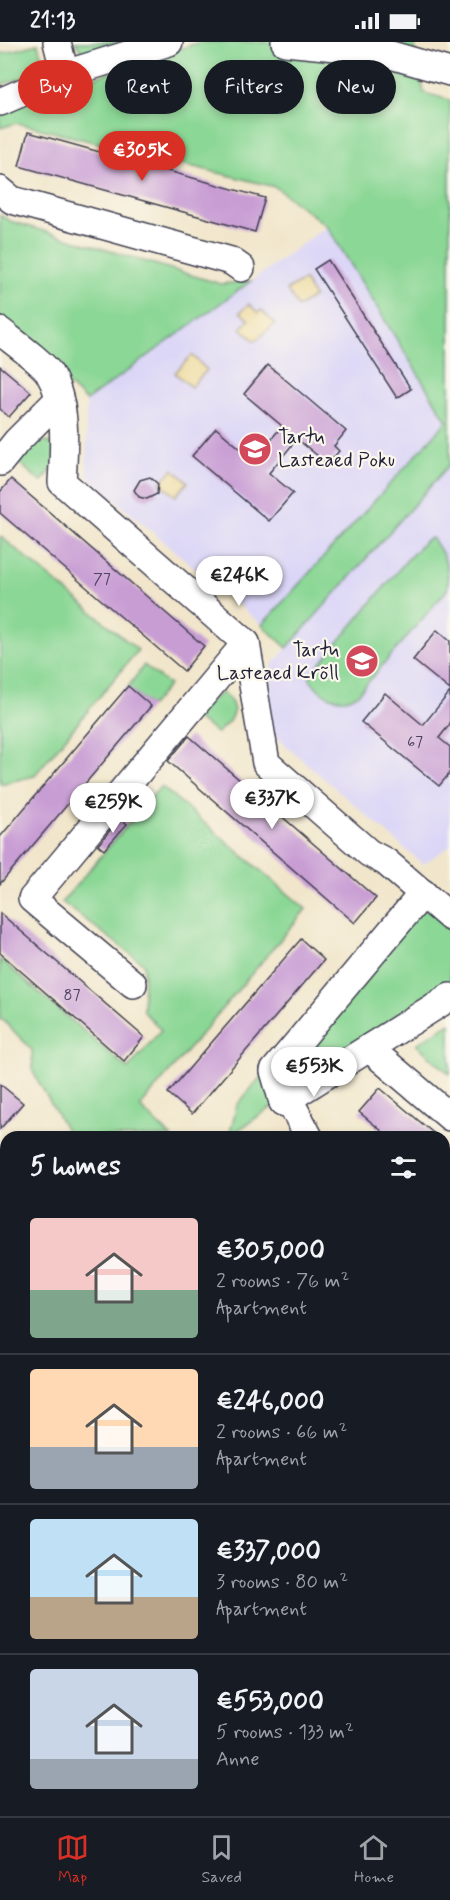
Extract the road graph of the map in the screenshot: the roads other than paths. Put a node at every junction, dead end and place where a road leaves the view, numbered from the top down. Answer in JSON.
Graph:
{"nodes":[{"id":1,"x":57,"y":42,"type":"edge"},
{"id":2,"x":169,"y":42,"type":"edge"},
{"id":3,"x":285,"y":42,"type":"edge"},
{"id":4,"x":61,"y":60,"type":"edge"},
{"id":5,"x":93,"y":66,"type":"edge"},
{"id":6,"x":450,"y":72,"type":"edge"},
{"id":7,"x":18,"y":95,"type":"edge"},
{"id":8,"x":0,"y":102,"type":"edge"},
{"id":9,"x":0,"y":190,"type":"edge"},
{"id":10,"x":241,"y":268,"type":"dead end"},
{"id":11,"x":0,"y":331,"type":"edge"},
{"id":12,"x":59,"y":399,"type":"junction"},
{"id":13,"x":0,"y":462,"type":"edge"},
{"id":14,"x":246,"y":643,"type":"junction"},
{"id":15,"x":423,"y":893,"type":"junction"},
{"id":16,"x":450,"y":917,"type":"edge"},
{"id":17,"x":133,"y":984,"type":"dead end"},
{"id":18,"x":450,"y":998,"type":"edge"},
{"id":19,"x":372,"y":1046,"type":"junction"},
{"id":20,"x":283,"y":1102,"type":"junction"},
{"id":21,"x":450,"y":1117,"type":"edge"},
{"id":22,"x":306,"y":1131,"type":"edge"}],
"edges":[{"from":1,"to":4,"type":"street"},
{"from":2,"to":5,"type":"street"},
{"from":3,"to":6,"type":"street"},
{"from":7,"to":8,"type":"street"},
{"from":9,"to":10,"type":"street"},
{"from":11,"to":12,"type":"street"},
{"from":12,"to":13,"type":"street"},
{"from":12,"to":14,"type":"street"},
{"from":14,"to":15,"type":"street"},
{"from":14,"to":17,"type":"street"},
{"from":15,"to":16,"type":"street"},
{"from":15,"to":20,"type":"street"},
{"from":18,"to":19,"type":"street"},
{"from":19,"to":20,"type":"street"},
{"from":19,"to":21,"type":"street"},
{"from":20,"to":22,"type":"street"}]}
